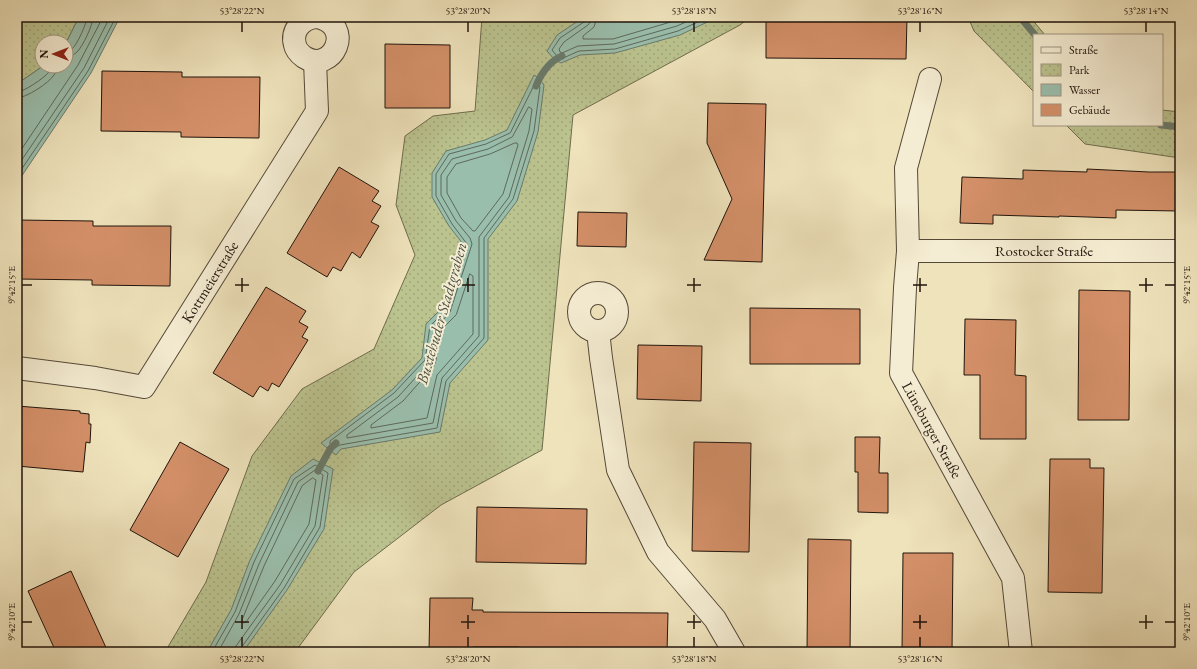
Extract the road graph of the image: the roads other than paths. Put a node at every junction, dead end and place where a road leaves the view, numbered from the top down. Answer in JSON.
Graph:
{"nodes":[{"id":1,"x":316,"y":17,"type":"edge"},
{"id":2,"x":316,"y":61,"type":"junction"},
{"id":3,"x":930,"y":79,"type":"dead end"},
{"id":4,"x":908,"y":252,"type":"junction"},
{"id":5,"x":1180,"y":252,"type":"edge"},
{"id":6,"x":598,"y":331,"type":"dead end"},
{"id":7,"x":17,"y":368,"type":"edge"},
{"id":8,"x":734,"y":652,"type":"edge"},
{"id":9,"x":1021,"y":652,"type":"edge"}],
"edges":[{"from":1,"to":2,"type":"street"},
{"from":1,"to":2,"type":"street"},
{"from":2,"to":7,"type":"street","name":"Kottmeierstraße"},
{"from":3,"to":4,"type":"street","name":"Lüneburger Straße"},
{"from":4,"to":5,"type":"street","name":"Rostocker Straße"},
{"from":4,"to":9,"type":"street","name":"Lüneburger Straße"},
{"from":6,"to":8,"type":"street"}]}
